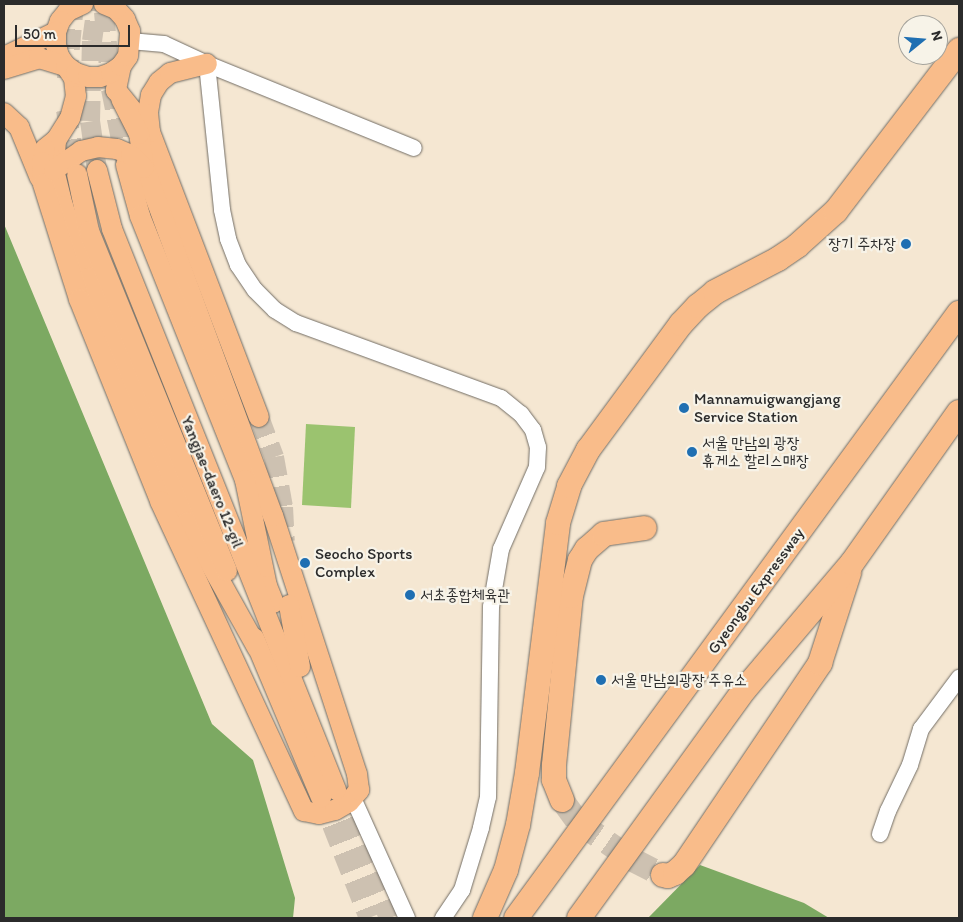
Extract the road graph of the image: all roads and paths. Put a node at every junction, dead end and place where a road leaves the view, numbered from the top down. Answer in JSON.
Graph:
{"nodes":[{"id":1,"x":80,"y":4,"type":"edge"},
{"id":2,"x":111,"y":6,"type":"edge"},
{"id":3,"x":56,"y":32,"type":"junction"},
{"id":4,"x":130,"y":41,"type":"junction"},
{"id":5,"x":959,"y":50,"type":"edge"},
{"id":6,"x":4,"y":57,"type":"edge"},
{"id":7,"x":207,"y":64,"type":"junction"},
{"id":8,"x":66,"y":66,"type":"junction"},
{"id":9,"x":121,"y":66,"type":"junction"},
{"id":10,"x":4,"y":69,"type":"edge"},
{"id":11,"x":121,"y":99,"type":"junction"},
{"id":12,"x":4,"y":113,"type":"edge"},
{"id":13,"x":150,"y":132,"type":"junction"},
{"id":14,"x":414,"y":148,"type":"dead end"},
{"id":15,"x":135,"y":166,"type":"junction"},
{"id":16,"x":97,"y":170,"type":"tunnel mouth"},
{"id":17,"x":77,"y":174,"type":"tunnel mouth"},
{"id":18,"x":48,"y":177,"type":"junction"},
{"id":19,"x":959,"y":313,"type":"edge"},
{"id":20,"x":959,"y":412,"type":"edge"},
{"id":21,"x":259,"y":417,"type":"tunnel mouth"},
{"id":22,"x":645,"y":528,"type":"dead end"},
{"id":23,"x":852,"y":563,"type":"junction"},
{"id":24,"x":289,"y":605,"type":"dead end"},
{"id":25,"x":258,"y":649,"type":"junction"},
{"id":26,"x":300,"y":667,"type":"junction"},
{"id":27,"x":959,"y":678,"type":"edge"},
{"id":28,"x":337,"y":795,"type":"junction"},
{"id":29,"x":562,"y":800,"type":"tunnel mouth"},
{"id":30,"x":880,"y":834,"type":"dead end"},
{"id":31,"x":662,"y":874,"type":"dead end"},
{"id":32,"x":407,"y":918,"type":"edge"},
{"id":33,"x":443,"y":918,"type":"edge"},
{"id":34,"x":485,"y":918,"type":"edge"},
{"id":35,"x":516,"y":918,"type":"edge"},
{"id":36,"x":579,"y":918,"type":"edge"}],
"edges":[{"from":1,"to":3,"type":"main road"},
{"from":2,"to":4,"type":"main road"},
{"from":3,"to":6,"type":"main road"},
{"from":3,"to":8,"type":"main road"},
{"from":4,"to":7,"type":"street"},
{"from":4,"to":9,"type":"main road"},
{"from":5,"to":34,"type":"highway"},
{"from":7,"to":13,"type":"main road"},
{"from":7,"to":14,"type":"street"},
{"from":7,"to":33,"type":"street"},
{"from":8,"to":9,"type":"main road"},
{"from":8,"to":10,"type":"main road"},
{"from":8,"to":18,"type":"main road"},
{"from":9,"to":11,"type":"main road"},
{"from":11,"to":13,"type":"main road"},
{"from":11,"to":15,"type":"main road"},
{"from":12,"to":18,"type":"main road"},
{"from":13,"to":21,"type":"main road"},
{"from":15,"to":18,"type":"main road"},
{"from":15,"to":26,"type":"main road"},
{"from":15,"to":28,"type":"main road"},
{"from":16,"to":28,"type":"main road","name":"Yangjae-daero 12-gil"},
{"from":17,"to":25,"type":"main road"},
{"from":18,"to":25,"type":"main road"},
{"from":18,"to":28,"type":"main road"},
{"from":19,"to":35,"type":"highway","name":"Gyeongbu Expressway"},
{"from":20,"to":23,"type":"highway"},
{"from":22,"to":29,"type":"highway"},
{"from":23,"to":31,"type":"highway"},
{"from":23,"to":36,"type":"highway"},
{"from":24,"to":26,"type":"main road"},
{"from":25,"to":28,"type":"main road"},
{"from":26,"to":28,"type":"main road"},
{"from":27,"to":30,"type":"street"},
{"from":28,"to":32,"type":"street"}]}
